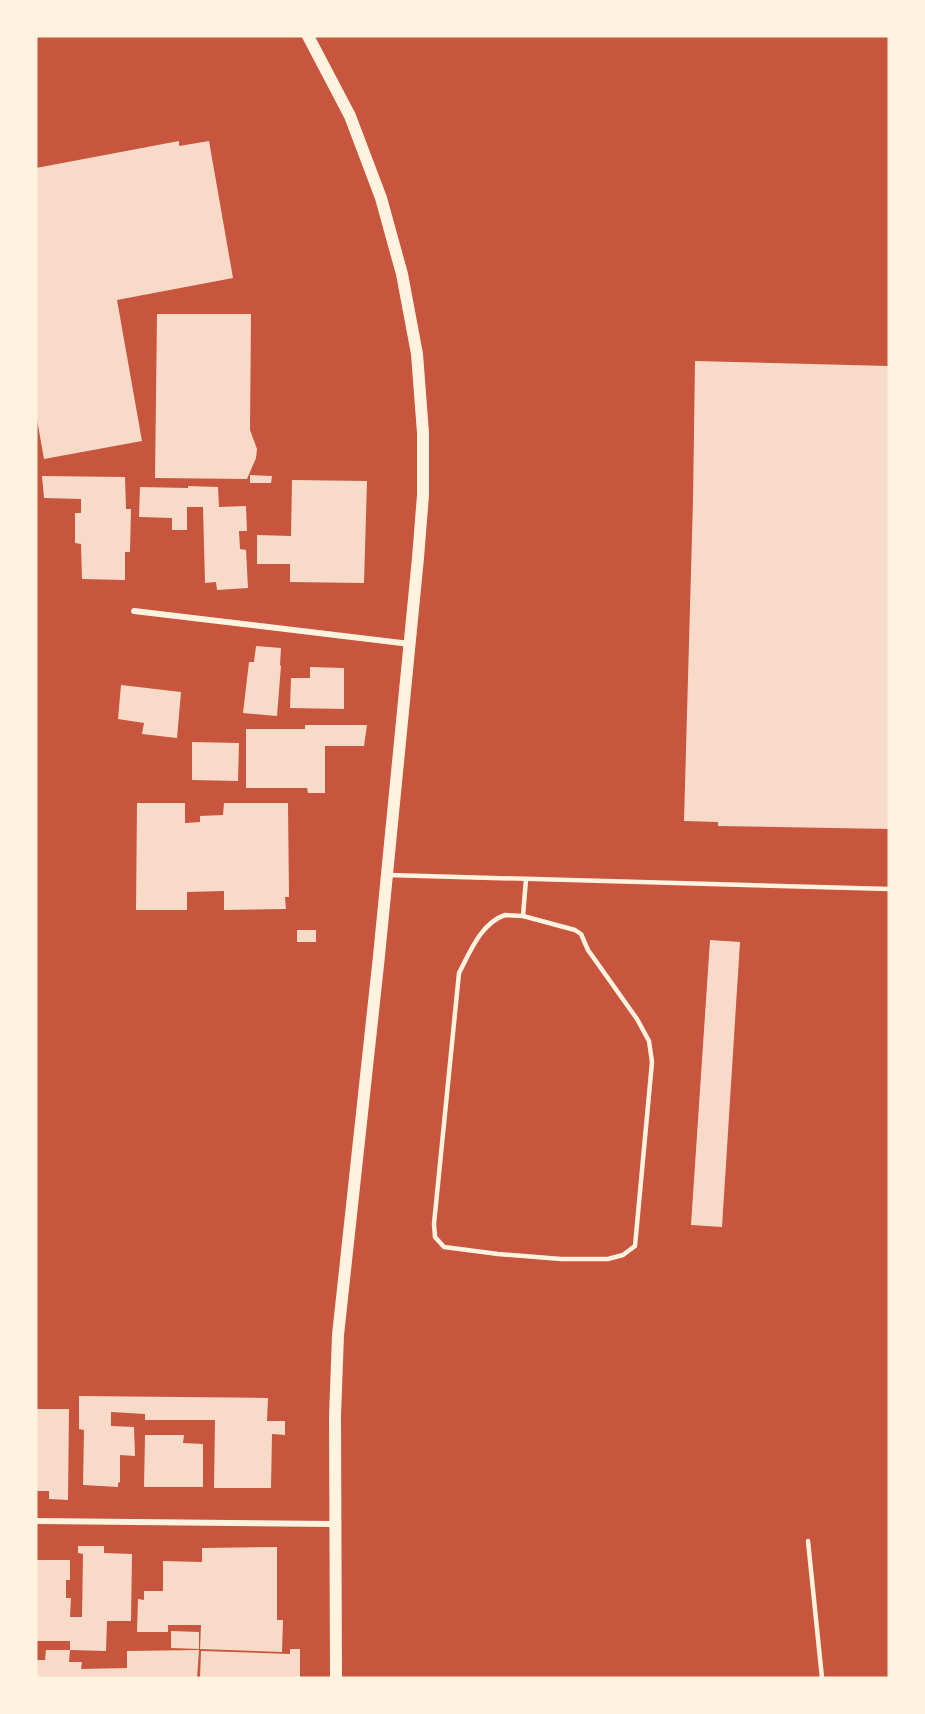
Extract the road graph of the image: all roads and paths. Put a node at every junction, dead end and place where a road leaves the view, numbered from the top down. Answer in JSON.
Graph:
{"nodes":[{"id":1,"x":308,"y":36,"type":"edge"},
{"id":2,"x":134,"y":611,"type":"dead end"},
{"id":3,"x":410,"y":644,"type":"junction"},
{"id":4,"x":387,"y":875,"type":"junction"},
{"id":5,"x":526,"y":879,"type":"junction"},
{"id":6,"x":889,"y":889,"type":"edge"},
{"id":7,"x":524,"y":916,"type":"junction"},
{"id":8,"x":36,"y":1521,"type":"edge"},
{"id":9,"x":336,"y":1524,"type":"junction"},
{"id":10,"x":808,"y":1541,"type":"dead end"},
{"id":11,"x":336,"y":1678,"type":"edge"},
{"id":12,"x":822,"y":1678,"type":"edge"}],
"edges":[{"from":1,"to":3,"type":"main road"},
{"from":2,"to":3,"type":"street"},
{"from":3,"to":4,"type":"main road"},
{"from":4,"to":5,"type":"lane"},
{"from":4,"to":9,"type":"main road"},
{"from":5,"to":6,"type":"lane"},
{"from":5,"to":7,"type":"lane"},
{"from":7,"to":7,"type":"lane"},
{"from":8,"to":9,"type":"street"},
{"from":9,"to":11,"type":"main road"},
{"from":10,"to":12,"type":"lane"}]}
